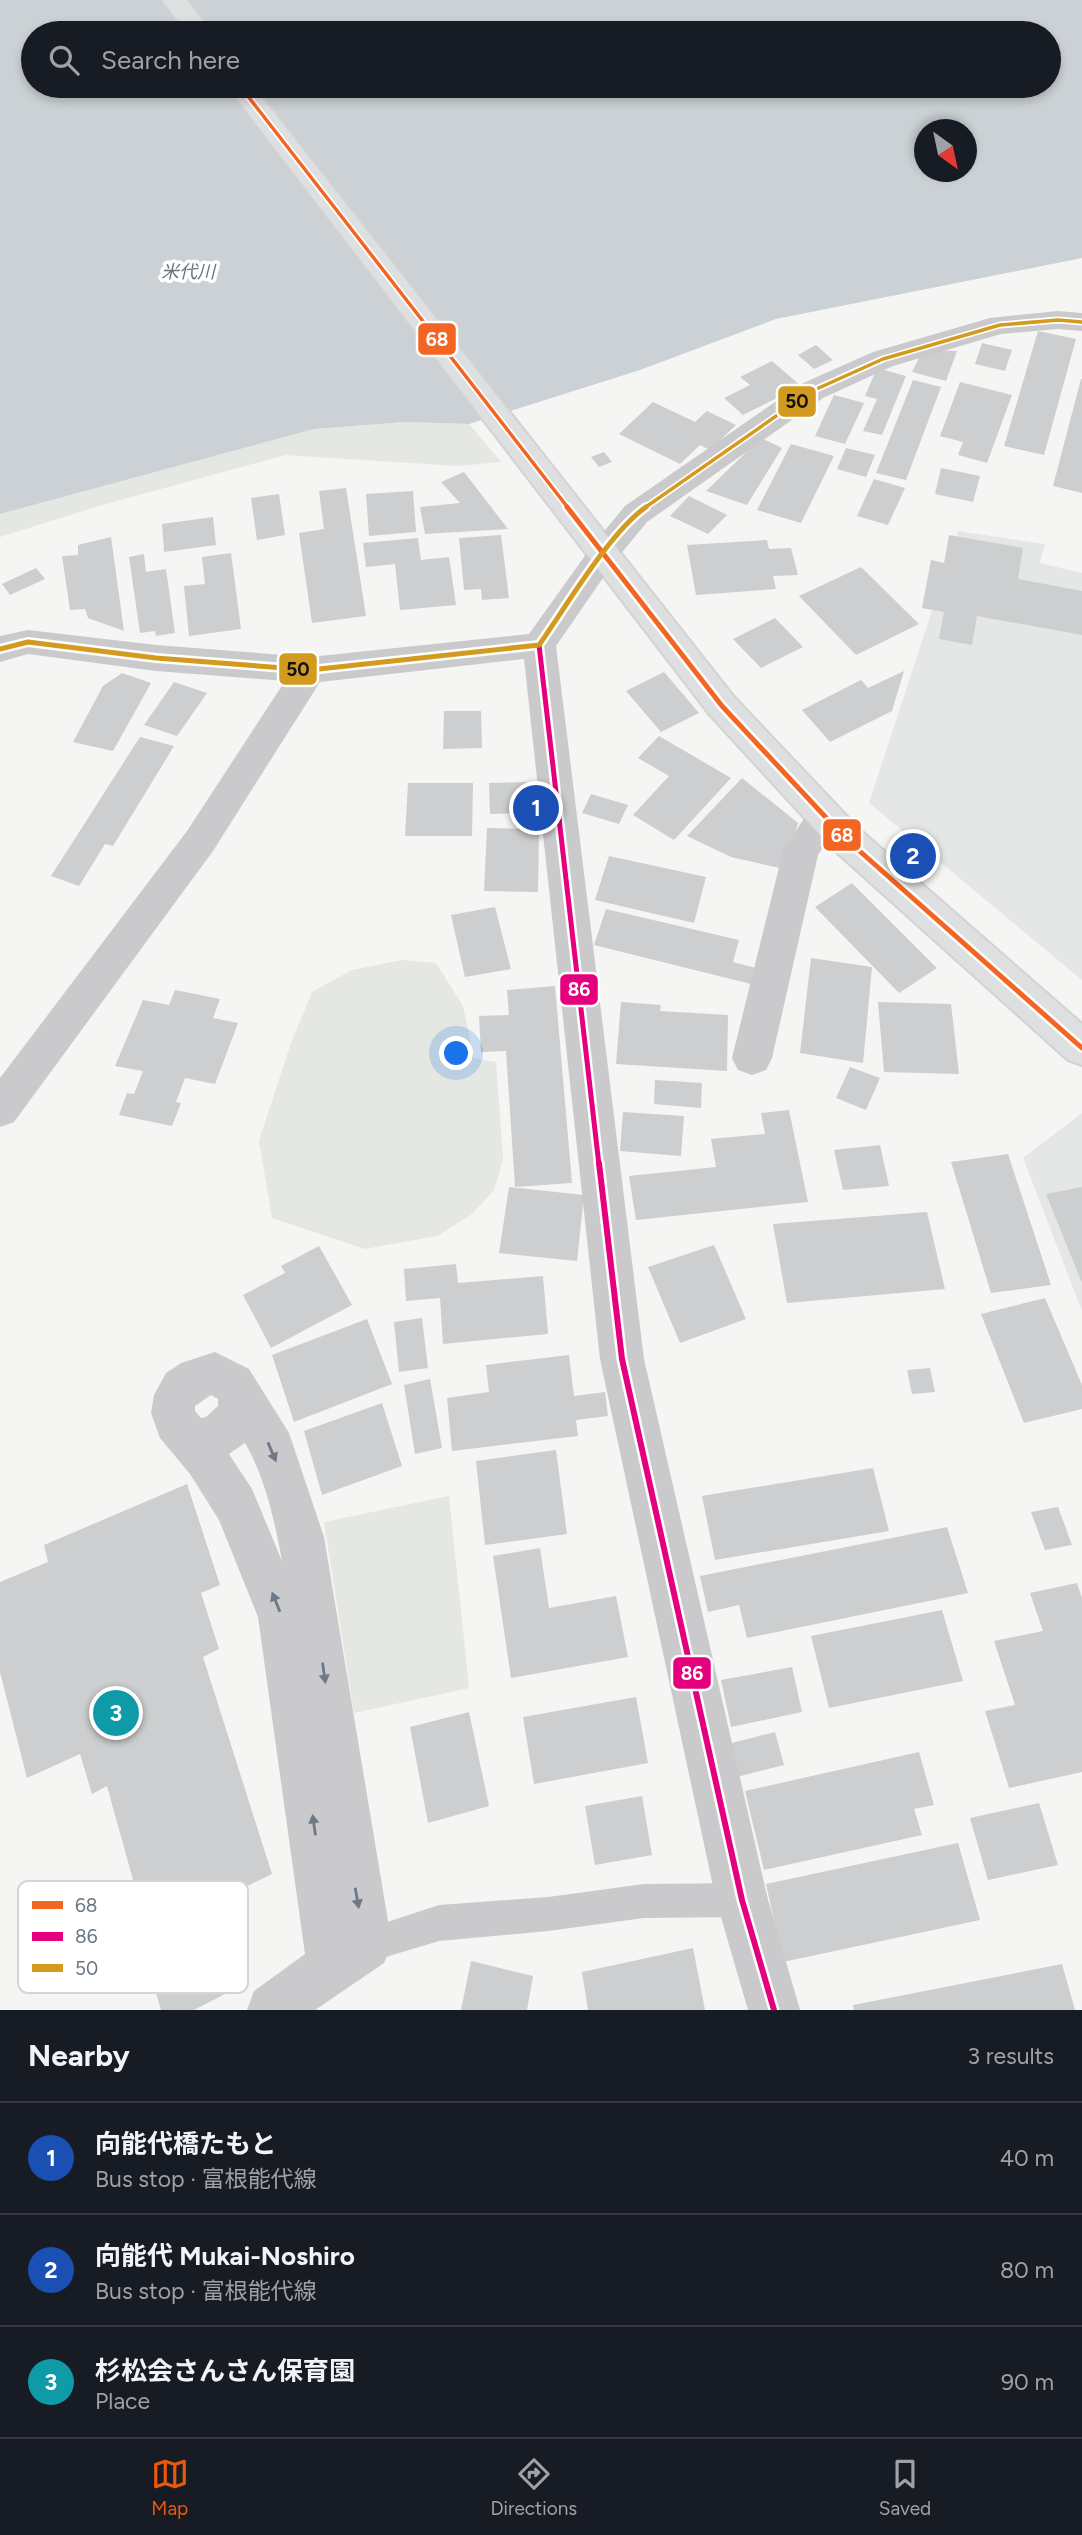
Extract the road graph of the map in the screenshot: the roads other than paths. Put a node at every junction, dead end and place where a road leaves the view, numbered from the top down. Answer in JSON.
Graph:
{"nodes":[{"id":1,"x":174,"y":0,"type":"edge"},
{"id":2,"x":191,"y":21,"type":"edge"},
{"id":3,"x":249,"y":98,"type":"edge"},
{"id":4,"x":1082,"y":323,"type":"edge"},
{"id":5,"x":603,"y":554,"type":"junction"},
{"id":6,"x":539,"y":645,"type":"junction"},
{"id":7,"x":0,"y":649,"type":"edge"},
{"id":8,"x":310,"y":670,"type":"junction"},
{"id":9,"x":825,"y":816,"type":"junction"},
{"id":10,"x":1082,"y":1048,"type":"edge"},
{"id":11,"x":752,"y":1058,"type":"dead end"},
{"id":12,"x":0,"y":1109,"type":"edge"},
{"id":13,"x":743,"y":1900,"type":"junction"},
{"id":14,"x":349,"y":1956,"type":"junction"},
{"id":15,"x":273,"y":2010,"type":"edge"},
{"id":16,"x":774,"y":2010,"type":"edge"}],
"edges":[{"from":1,"to":2,"type":"main road"},
{"from":3,"to":5,"type":"main road"},
{"from":4,"to":5,"type":"street"},
{"from":5,"to":6,"type":"street"},
{"from":5,"to":9,"type":"main road"},
{"from":6,"to":8,"type":"street"},
{"from":6,"to":13,"type":"street"},
{"from":7,"to":8,"type":"street"},
{"from":8,"to":12,"type":"street"},
{"from":9,"to":10,"type":"main road"},
{"from":9,"to":11,"type":"street"},
{"from":13,"to":14,"type":"lane"},
{"from":13,"to":16,"type":"street"},
{"from":14,"to":14,"type":"street","one_way":true},
{"from":14,"to":15,"type":"street"}]}
